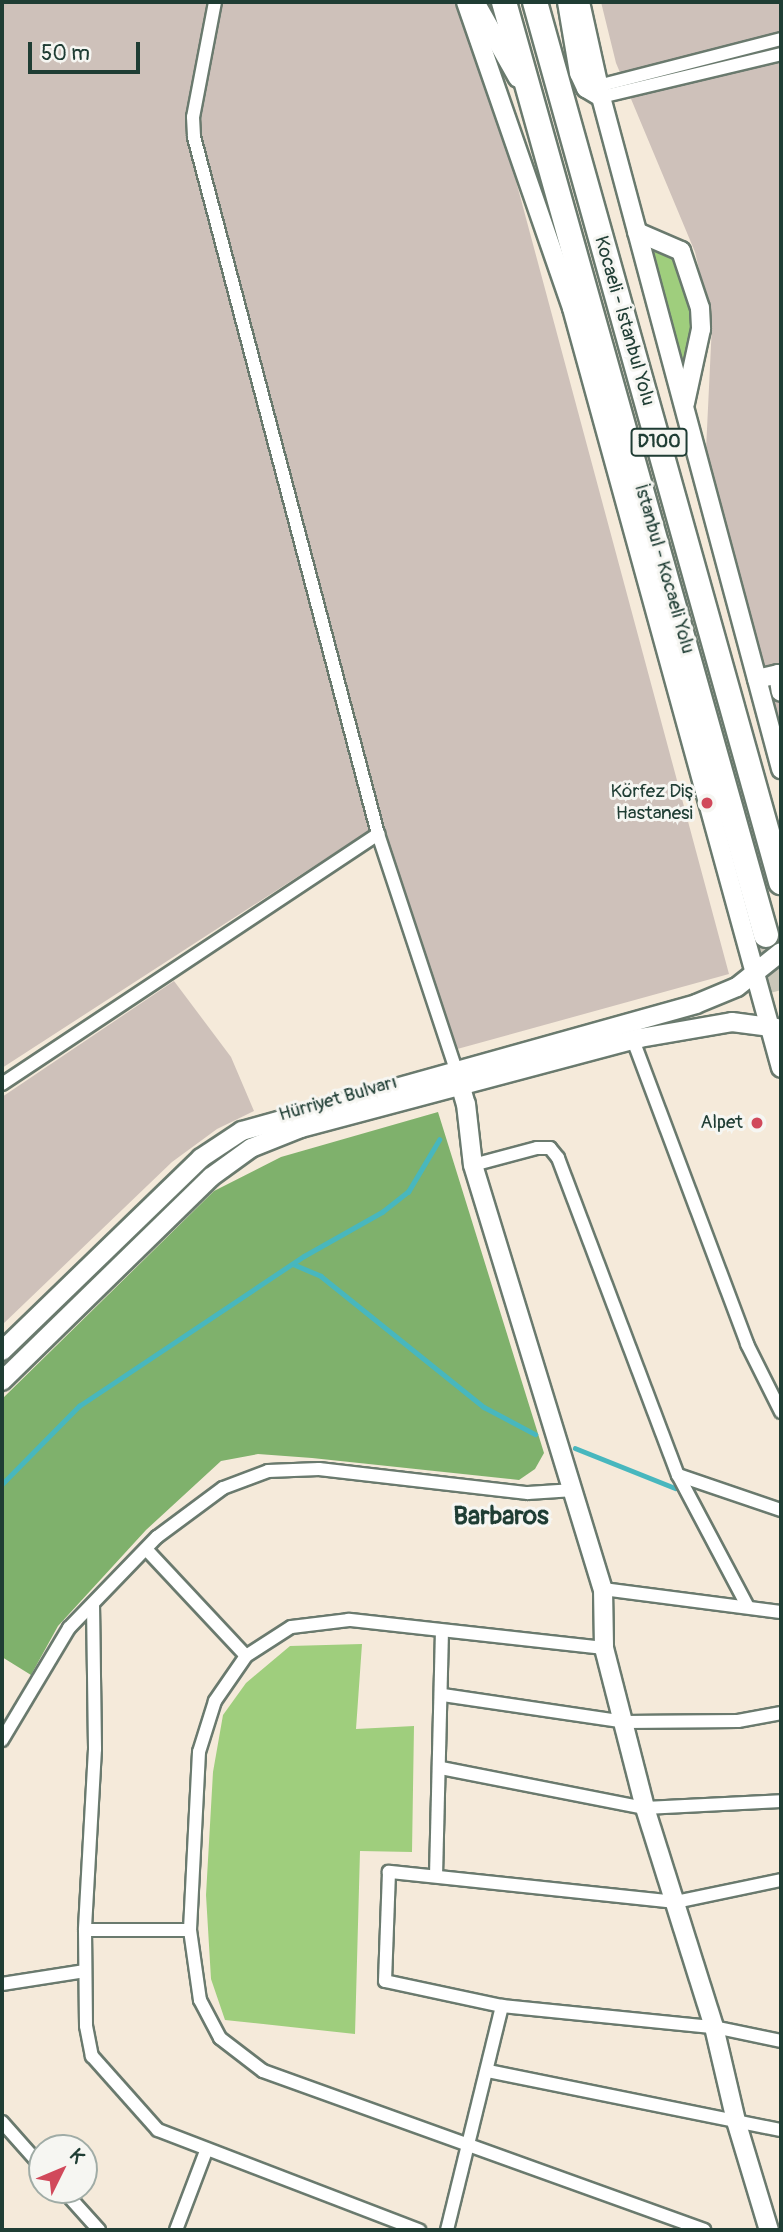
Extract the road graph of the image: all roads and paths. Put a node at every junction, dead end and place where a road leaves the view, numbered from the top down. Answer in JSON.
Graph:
{"nodes":[{"id":1,"x":215,"y":2,"type":"edge"},
{"id":2,"x":466,"y":2,"type":"edge"},
{"id":3,"x":475,"y":2,"type":"edge"},
{"id":4,"x":490,"y":2,"type":"edge"},
{"id":5,"x":504,"y":2,"type":"edge"},
{"id":6,"x":535,"y":2,"type":"edge"},
{"id":7,"x":548,"y":2,"type":"edge"},
{"id":8,"x":567,"y":2,"type":"edge"},
{"id":9,"x":580,"y":2,"type":"edge"},
{"id":10,"x":781,"y":39,"type":"edge"},
{"id":11,"x":781,"y":54,"type":"edge"},
{"id":12,"x":599,"y":91,"type":"junction"},
{"id":13,"x":532,"y":101,"type":"junction"},
{"id":14,"x":570,"y":134,"type":"junction"},
{"id":15,"x":547,"y":157,"type":"junction"},
{"id":16,"x":637,"y":232,"type":"junction"},
{"id":17,"x":572,"y":309,"type":"junction"},
{"id":18,"x":684,"y":407,"type":"junction"},
{"id":19,"x":757,"y":679,"type":"junction"},
{"id":20,"x":780,"y":683,"type":"edge"},
{"id":21,"x":781,"y":769,"type":"edge"},
{"id":22,"x":378,"y":834,"type":"junction"},
{"id":23,"x":781,"y":882,"type":"edge"},
{"id":24,"x":774,"y":943,"type":"edge"},
{"id":25,"x":754,"y":971,"type":"junction"},
{"id":26,"x":776,"y":1028,"type":"edge"},
{"id":27,"x":633,"y":1040,"type":"junction"},
{"id":28,"x":781,"y":1068,"type":"edge"},
{"id":29,"x":459,"y":1079,"type":"junction"},
{"id":30,"x":2,"y":1084,"type":"edge"},
{"id":31,"x":473,"y":1165,"type":"junction"},
{"id":32,"x":2,"y":1351,"type":"edge"},
{"id":33,"x":2,"y":1381,"type":"edge"},
{"id":34,"x":781,"y":1412,"type":"edge"},
{"id":35,"x":678,"y":1475,"type":"junction"},
{"id":36,"x":574,"y":1490,"type":"junction"},
{"id":37,"x":781,"y":1510,"type":"edge"},
{"id":38,"x":146,"y":1549,"type":"junction"},
{"id":39,"x":603,"y":1588,"type":"junction"},
{"id":40,"x":93,"y":1604,"type":"junction"},
{"id":41,"x":748,"y":1607,"type":"junction"},
{"id":42,"x":781,"y":1612,"type":"edge"},
{"id":43,"x":442,"y":1632,"type":"junction"},
{"id":44,"x":604,"y":1648,"type":"junction"},
{"id":45,"x":246,"y":1656,"type":"junction"},
{"id":46,"x":443,"y":1695,"type":"junction"},
{"id":47,"x":781,"y":1713,"type":"edge"},
{"id":48,"x":625,"y":1722,"type":"junction"},
{"id":49,"x":2,"y":1740,"type":"edge"},
{"id":50,"x":441,"y":1768,"type":"junction"},
{"id":51,"x":781,"y":1801,"type":"edge"},
{"id":52,"x":645,"y":1808,"type":"junction"},
{"id":53,"x":436,"y":1876,"type":"junction"},
{"id":54,"x":781,"y":1880,"type":"edge"},
{"id":55,"x":676,"y":1902,"type":"junction"},
{"id":56,"x":85,"y":1930,"type":"junction"},
{"id":57,"x":190,"y":1930,"type":"junction"},
{"id":58,"x":85,"y":1971,"type":"junction"},
{"id":59,"x":2,"y":1984,"type":"edge"},
{"id":60,"x":502,"y":2006,"type":"junction"},
{"id":61,"x":714,"y":2027,"type":"junction"},
{"id":62,"x":781,"y":2041,"type":"edge"},
{"id":63,"x":488,"y":2071,"type":"junction"},
{"id":64,"x":2,"y":2122,"type":"edge"},
{"id":65,"x":736,"y":2122,"type":"junction"},
{"id":66,"x":781,"y":2130,"type":"edge"},
{"id":67,"x":470,"y":2148,"type":"junction"},
{"id":68,"x":28,"y":2151,"type":"edge"},
{"id":69,"x":206,"y":2151,"type":"junction"},
{"id":70,"x":76,"y":2204,"type":"edge"},
{"id":71,"x":686,"y":2228,"type":"edge"},
{"id":72,"x":99,"y":2230,"type":"edge"},
{"id":73,"x":176,"y":2230,"type":"edge"},
{"id":74,"x":419,"y":2230,"type":"edge"},
{"id":75,"x":447,"y":2230,"type":"edge"},
{"id":76,"x":704,"y":2230,"type":"edge"},
{"id":77,"x":769,"y":2230,"type":"edge"}],
"edges":[{"from":1,"to":22,"type":"street"},
{"from":2,"to":17,"type":"main road"},
{"from":3,"to":13,"type":"main road"},
{"from":4,"to":13,"type":"highway"},
{"from":5,"to":13,"type":"highway","name":"İstanbul - Kocaeli Yolu","number":"D100"},
{"from":6,"to":14,"type":"highway","name":"Kocaeli - İstanbul Yolu","number":"D100"},
{"from":7,"to":14,"type":"highway"},
{"from":8,"to":12,"type":"main road"},
{"from":9,"to":12,"type":"main road"},
{"from":10,"to":12,"type":"street"},
{"from":11,"to":12,"type":"street"},
{"from":12,"to":16,"type":"main road"},
{"from":13,"to":15,"type":"highway","name":"İstanbul - Kocaeli Yolu","number":"D100"},
{"from":14,"to":23,"type":"highway","name":"Kocaeli - İstanbul Yolu","number":"D100"},
{"from":15,"to":17,"type":"main road"},
{"from":15,"to":24,"type":"highway","name":"İstanbul - Kocaeli Yolu","number":"D100"},
{"from":16,"to":18,"type":"main road"},
{"from":16,"to":18,"type":"main road"},
{"from":17,"to":25,"type":"main road"},
{"from":18,"to":19,"type":"main road"},
{"from":19,"to":20,"type":"main road"},
{"from":19,"to":21,"type":"main road"},
{"from":22,"to":29,"type":"street"},
{"from":22,"to":30,"type":"street"},
{"from":24,"to":25,"type":"main road","name":"Hürriyet Bulvarı"},
{"from":25,"to":26,"type":"main road"},
{"from":25,"to":29,"type":"main road","name":"Hürriyet Bulvarı"},
{"from":26,"to":27,"type":"main road","name":"Hürriyet Bulvarı"},
{"from":26,"to":28,"type":"main road"},
{"from":27,"to":29,"type":"main road","name":"Hürriyet Bulvarı"},
{"from":27,"to":34,"type":"street"},
{"from":29,"to":31,"type":"main road"},
{"from":29,"to":32,"type":"main road","name":"Hürriyet Bulvarı"},
{"from":29,"to":33,"type":"main road","name":"Hürriyet Bulvarı"},
{"from":31,"to":35,"type":"street"},
{"from":31,"to":36,"type":"main road"},
{"from":35,"to":37,"type":"street"},
{"from":35,"to":41,"type":"street"},
{"from":36,"to":38,"type":"street"},
{"from":36,"to":39,"type":"main road"},
{"from":38,"to":40,"type":"street"},
{"from":38,"to":45,"type":"street"},
{"from":39,"to":41,"type":"street"},
{"from":39,"to":44,"type":"main road"},
{"from":40,"to":49,"type":"street"},
{"from":40,"to":56,"type":"street"},
{"from":41,"to":42,"type":"street"},
{"from":43,"to":44,"type":"street"},
{"from":43,"to":45,"type":"street"},
{"from":43,"to":46,"type":"street"},
{"from":44,"to":48,"type":"main road"},
{"from":45,"to":57,"type":"street"},
{"from":46,"to":48,"type":"street"},
{"from":46,"to":50,"type":"street"},
{"from":47,"to":48,"type":"street"},
{"from":48,"to":52,"type":"main road"},
{"from":50,"to":52,"type":"street"},
{"from":50,"to":53,"type":"street"},
{"from":51,"to":52,"type":"street"},
{"from":52,"to":55,"type":"main road"},
{"from":53,"to":55,"type":"street"},
{"from":53,"to":60,"type":"street"},
{"from":54,"to":55,"type":"street"},
{"from":55,"to":61,"type":"main road"},
{"from":56,"to":57,"type":"street"},
{"from":56,"to":58,"type":"street"},
{"from":57,"to":67,"type":"street"},
{"from":58,"to":59,"type":"street"},
{"from":58,"to":69,"type":"street"},
{"from":60,"to":61,"type":"street"},
{"from":60,"to":63,"type":"street"},
{"from":61,"to":62,"type":"street"},
{"from":61,"to":65,"type":"main road"},
{"from":63,"to":65,"type":"street"},
{"from":63,"to":67,"type":"street"},
{"from":64,"to":68,"type":"street"},
{"from":65,"to":66,"type":"street"},
{"from":65,"to":77,"type":"main road"},
{"from":67,"to":71,"type":"street"},
{"from":67,"to":75,"type":"street"},
{"from":69,"to":73,"type":"street"},
{"from":69,"to":74,"type":"street"},
{"from":70,"to":72,"type":"street"},
{"from":71,"to":76,"type":"street"}]}
